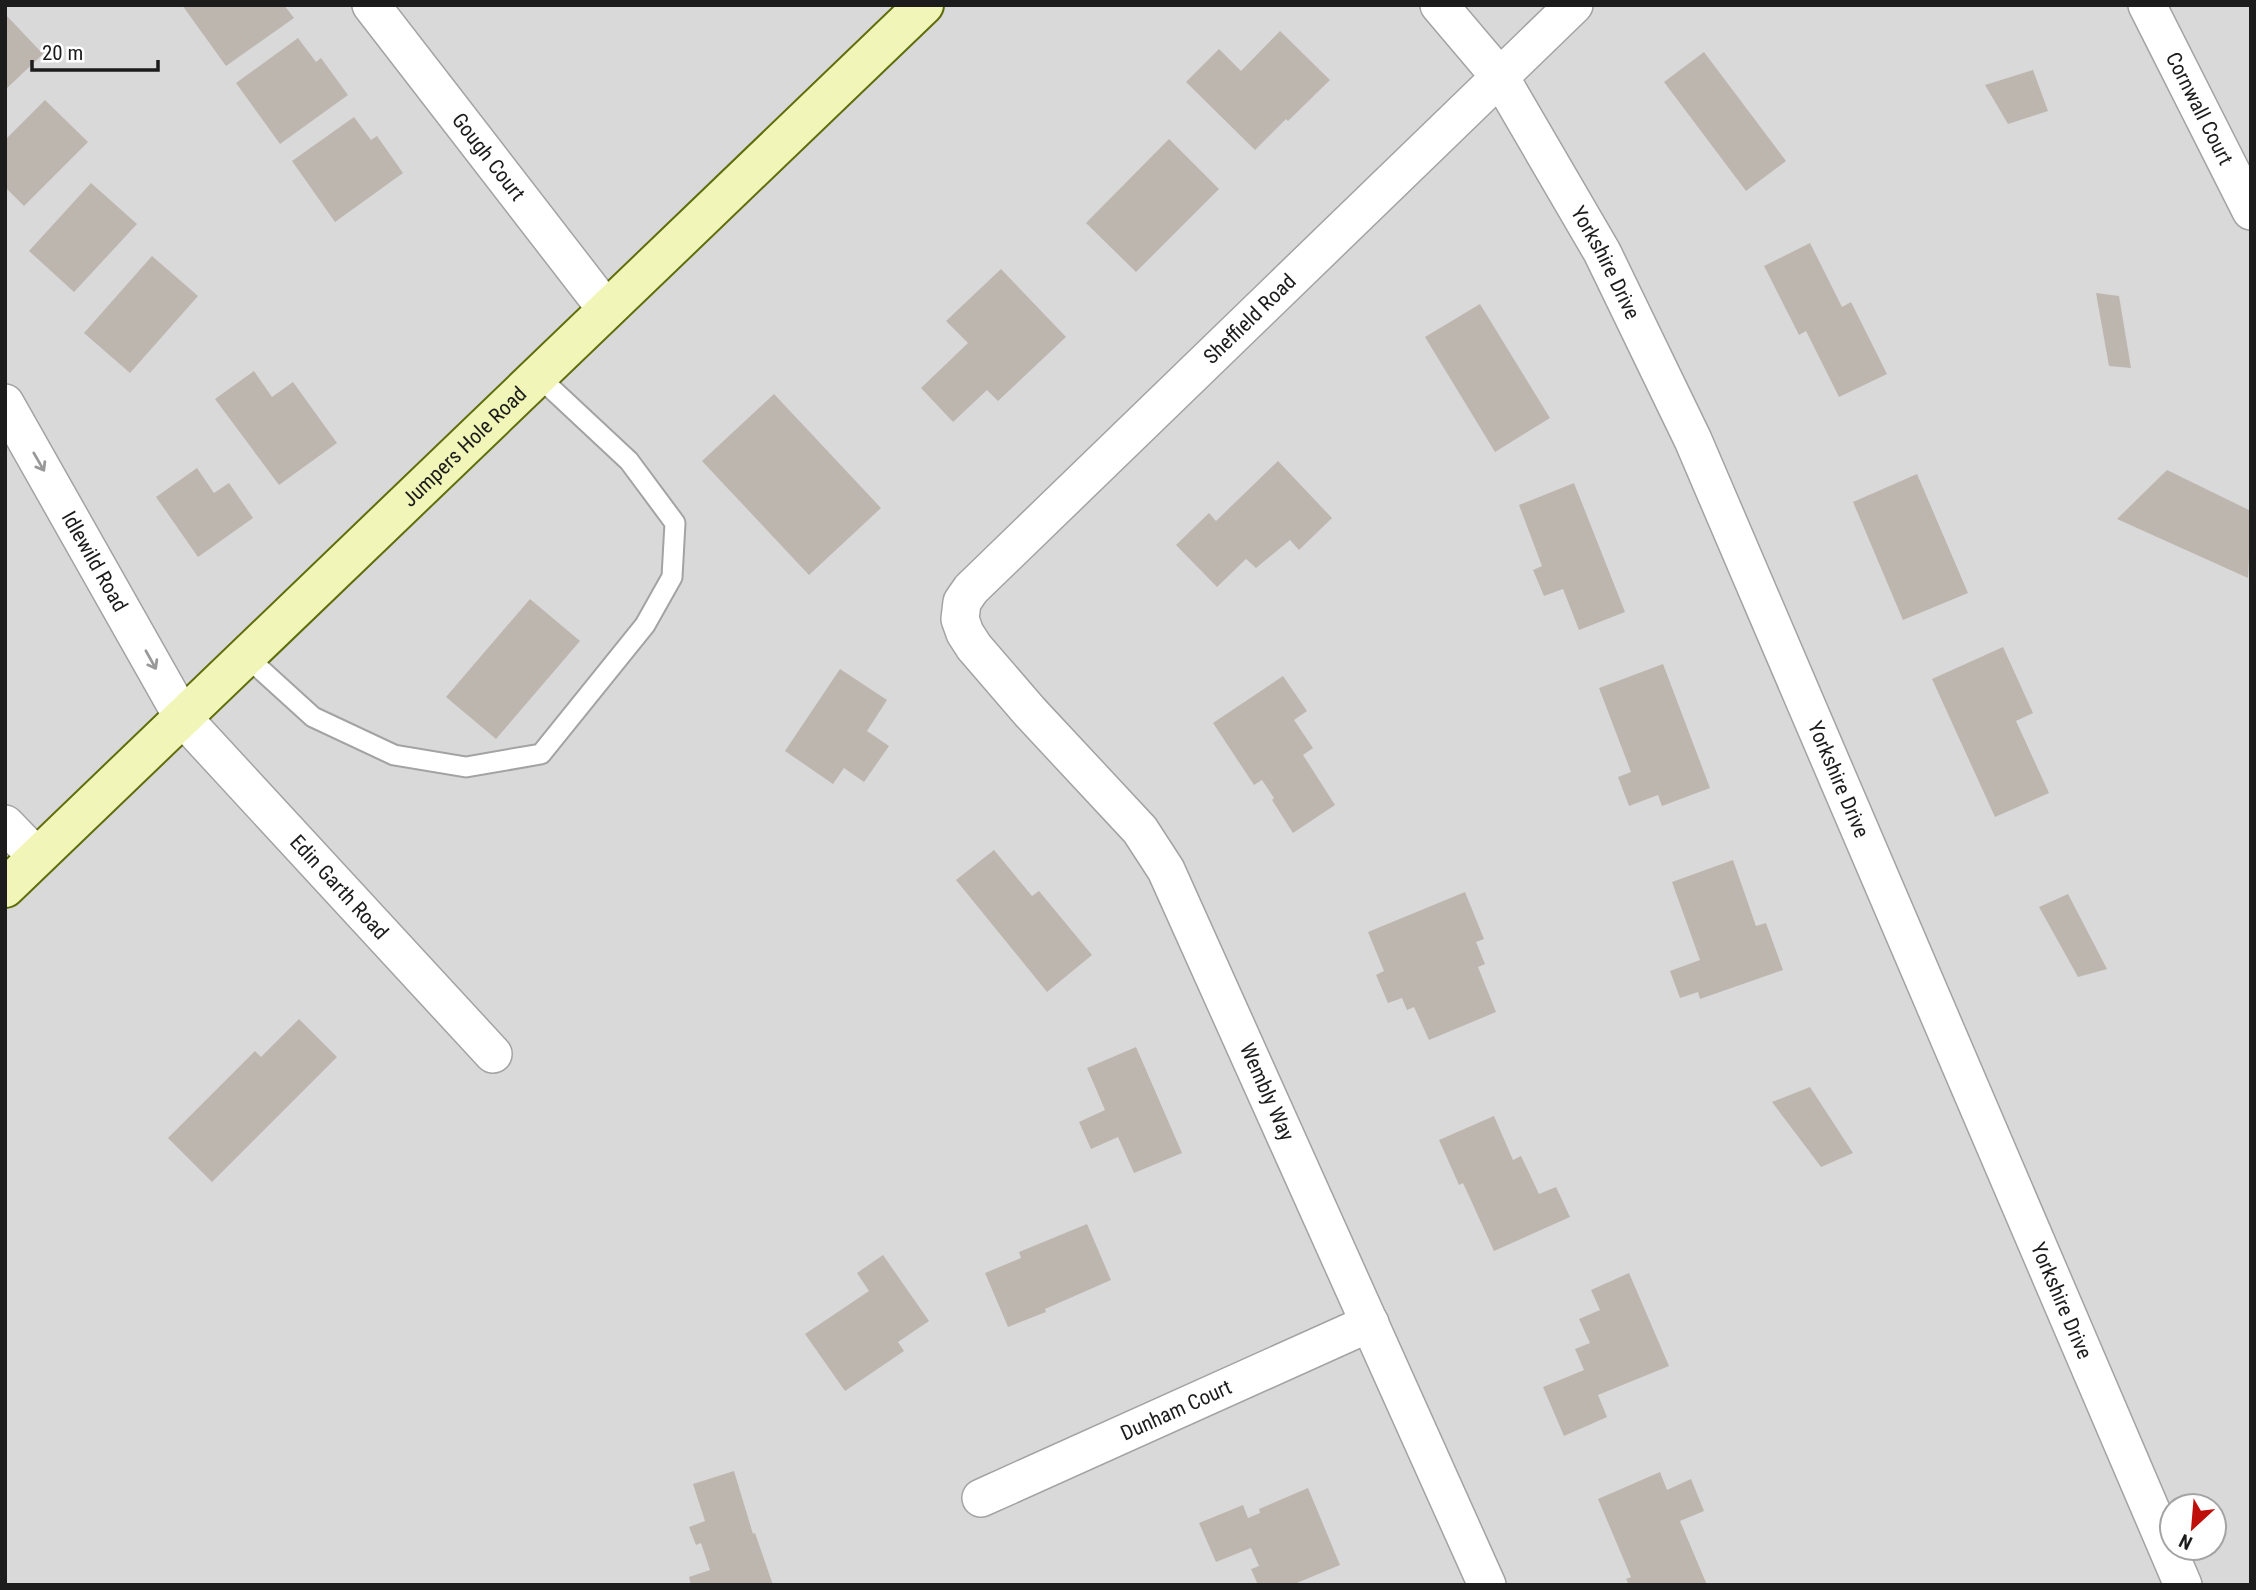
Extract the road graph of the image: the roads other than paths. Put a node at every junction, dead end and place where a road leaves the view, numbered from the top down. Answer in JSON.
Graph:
{"nodes":[{"id":1,"x":371,"y":5,"type":"edge"},
{"id":2,"x":925,"y":5,"type":"edge"},
{"id":3,"x":1439,"y":5,"type":"edge"},
{"id":4,"x":1574,"y":5,"type":"edge"},
{"id":5,"x":2147,"y":5,"type":"edge"},
{"id":6,"x":1500,"y":77,"type":"junction"},
{"id":7,"x":2251,"y":211,"type":"edge"},
{"id":8,"x":606,"y":309,"type":"junction"},
{"id":9,"x":538,"y":376,"type":"junction"},
{"id":10,"x":5,"y":403,"type":"edge"},
{"id":11,"x":974,"y":647,"type":"joint"},
{"id":12,"x":247,"y":657,"type":"junction"},
{"id":13,"x":183,"y":718,"type":"junction"},
{"id":14,"x":5,"y":824,"type":"edge"},
{"id":15,"x":37,"y":857,"type":"junction"},
{"id":16,"x":5,"y":888,"type":"edge"},
{"id":17,"x":493,"y":1054,"type":"dead end"},
{"id":18,"x":1370,"y":1323,"type":"junction"},
{"id":19,"x":981,"y":1498,"type":"dead end"},
{"id":20,"x":1487,"y":1585,"type":"edge"},
{"id":21,"x":2183,"y":1585,"type":"edge"}],
"edges":[{"from":1,"to":8,"type":"street","name":"Gough Court"},
{"from":2,"to":8,"type":"main road","name":"Jumpers Hole Road"},
{"from":3,"to":6,"type":"street","name":"Yorkshire Drive"},
{"from":4,"to":6,"type":"street","name":"Sheffield Road"},
{"from":5,"to":7,"type":"street","name":"Cornwall Court"},
{"from":6,"to":11,"type":"street","name":"Sheffield Road"},
{"from":6,"to":21,"type":"street","name":"Yorkshire Drive"},
{"from":8,"to":9,"type":"main road","name":"Jumpers Hole Road"},
{"from":9,"to":12,"type":"main road","name":"Jumpers Hole Road"},
{"from":9,"to":12,"type":"lane"},
{"from":10,"to":13,"type":"street","name":"Idlewild Road","one_way":true},
{"from":11,"to":18,"type":"street","name":"Wembly Way"},
{"from":12,"to":13,"type":"main road","name":"Jumpers Hole Road"},
{"from":13,"to":15,"type":"main road","name":"Jumpers Hole Road"},
{"from":13,"to":17,"type":"street","name":"Edin Garth Road"},
{"from":14,"to":15,"type":"street"},
{"from":15,"to":16,"type":"main road","name":"Jumpers Hole Road"},
{"from":18,"to":19,"type":"street","name":"Dunham Court"},
{"from":18,"to":20,"type":"street","name":"Wembly Way"}]}
